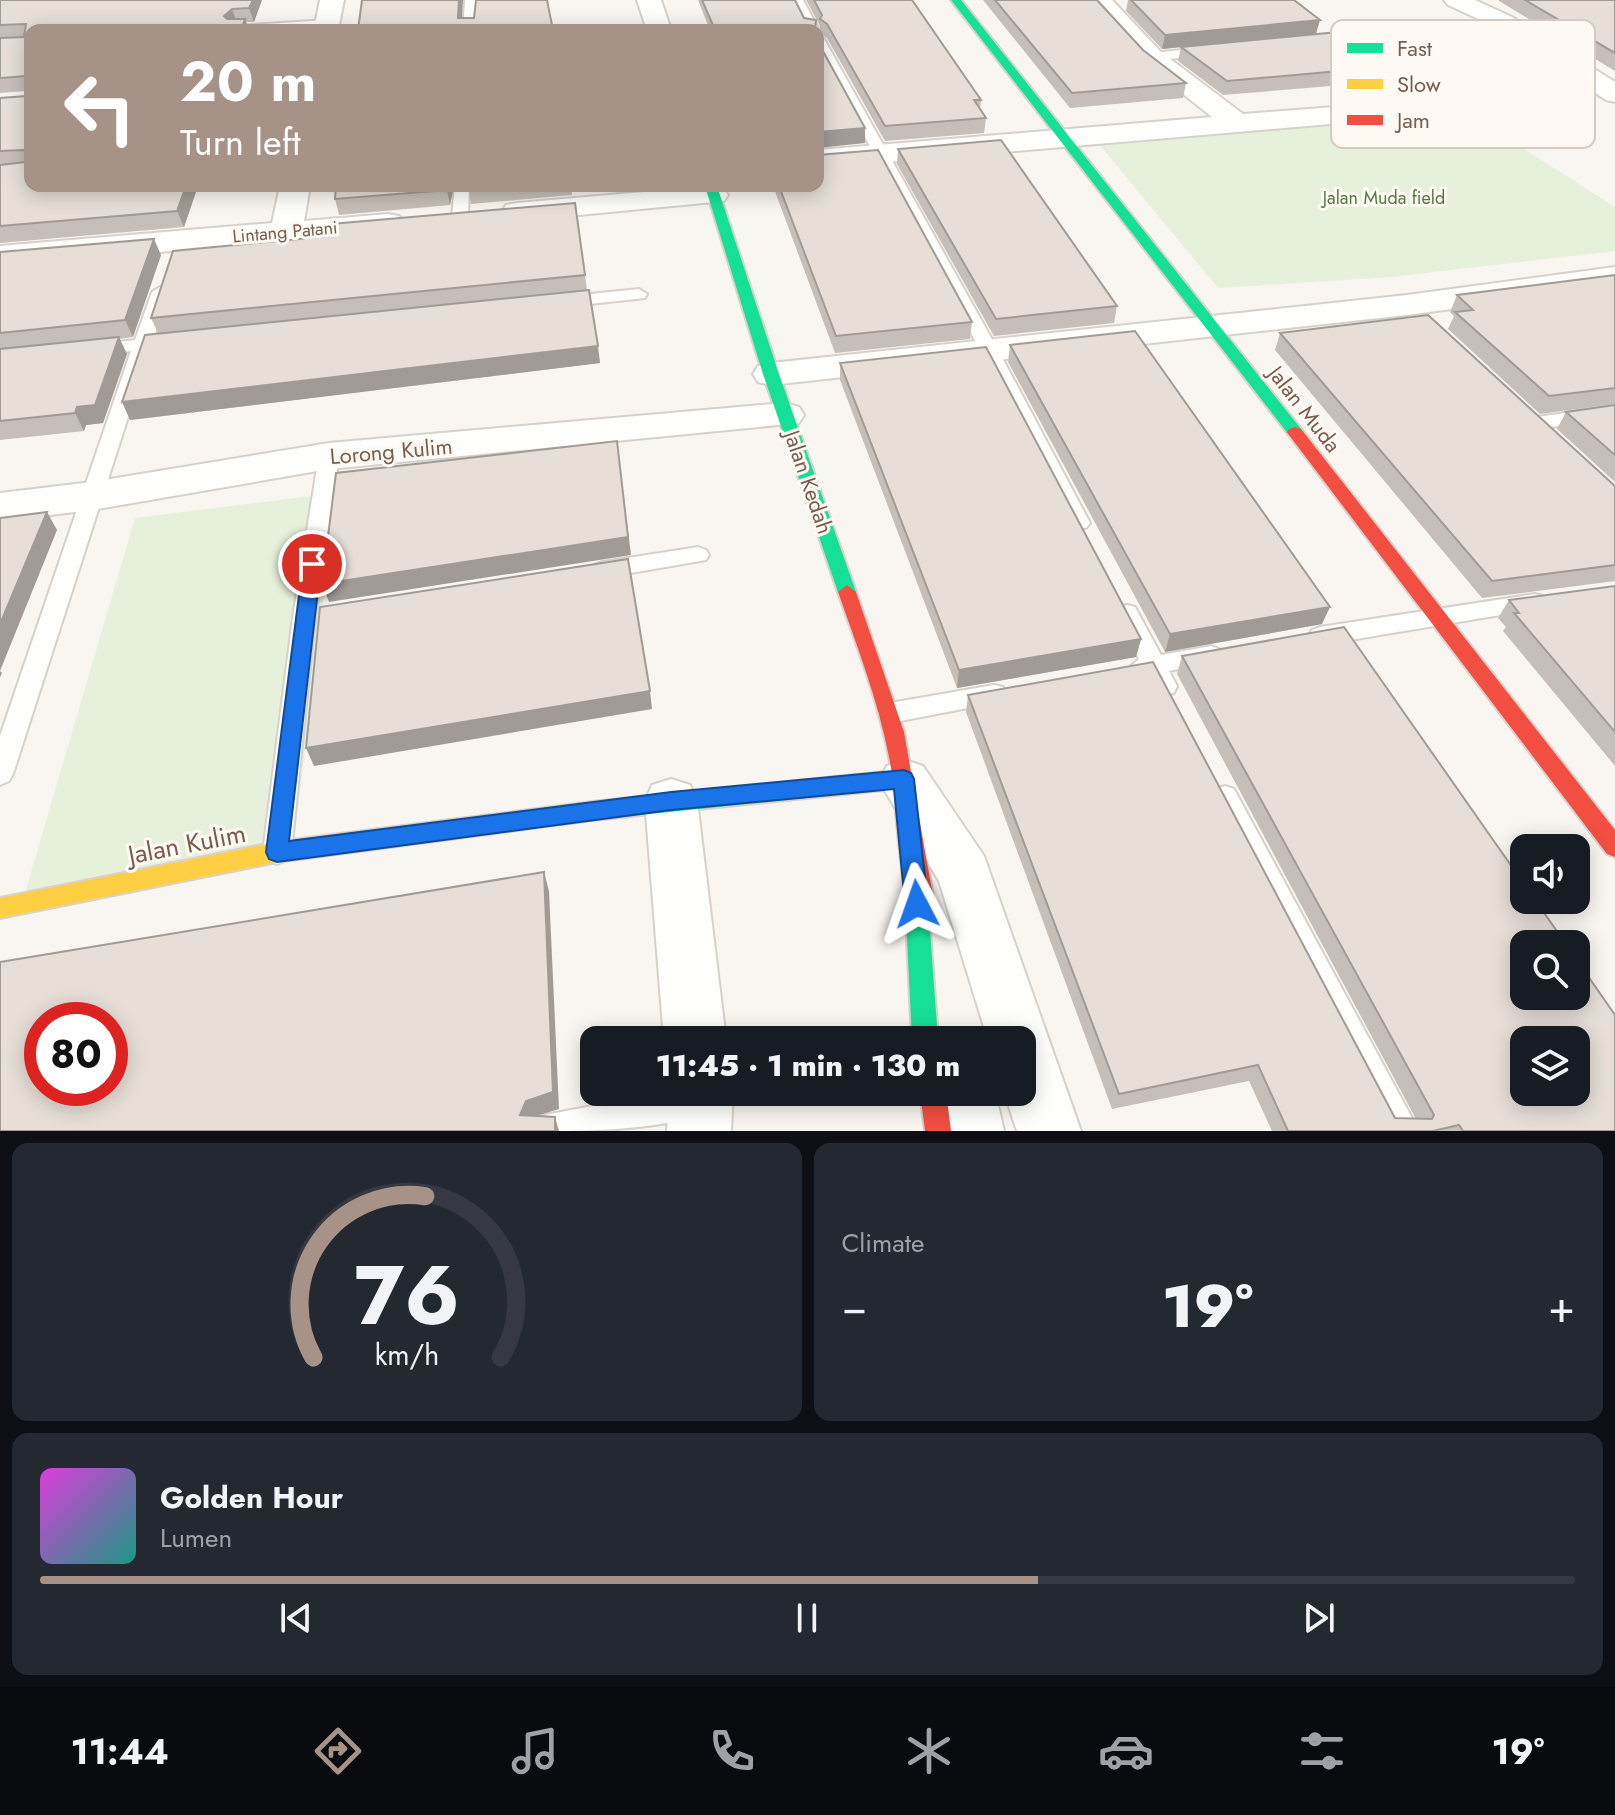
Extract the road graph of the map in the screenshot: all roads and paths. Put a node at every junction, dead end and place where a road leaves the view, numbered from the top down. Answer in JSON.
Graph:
{"nodes":[{"id":1,"x":332,"y":0,"type":"edge"},
{"id":2,"x":471,"y":0,"type":"edge"},
{"id":3,"x":649,"y":0,"type":"edge"},
{"id":4,"x":797,"y":0,"type":"edge"},
{"id":5,"x":956,"y":0,"type":"edge"},
{"id":6,"x":1456,"y":0,"type":"edge"},
{"id":7,"x":1100,"y":2,"type":"edge"},
{"id":8,"x":1130,"y":2,"type":"edge"},
{"id":9,"x":1500,"y":20,"type":"edge"},
{"id":10,"x":327,"y":24,"type":"edge"},
{"id":11,"x":469,"y":24,"type":"edge"},
{"id":12,"x":657,"y":24,"type":"edge"},
{"id":13,"x":810,"y":24,"type":"edge"},
{"id":14,"x":824,"y":50,"type":"edge"},
{"id":15,"x":1227,"y":50,"type":"edge"},
{"id":16,"x":1152,"y":57,"type":"junction"},
{"id":17,"x":1595,"y":81,"type":"edge"},
{"id":18,"x":1615,"y":94,"type":"edge"},
{"id":19,"x":1331,"y":115,"type":"edge"},
{"id":20,"x":1237,"y":123,"type":"junction"},
{"id":21,"x":1067,"y":138,"type":"junction"},
{"id":22,"x":879,"y":153,"type":"junction"},
{"id":23,"x":824,"y":158,"type":"edge"},
{"id":24,"x":294,"y":192,"type":"edge"},
{"id":25,"x":687,"y":192,"type":"edge"},
{"id":26,"x":712,"y":192,"type":"edge"},
{"id":27,"x":461,"y":201,"type":"edge"},
{"id":28,"x":286,"y":232,"type":"junction"},
{"id":29,"x":0,"y":256,"type":"edge"},
{"id":30,"x":172,"y":256,"type":"junction"},
{"id":31,"x":1615,"y":277,"type":"edge"},
{"id":32,"x":639,"y":294,"type":"dead end"},
{"id":33,"x":546,"y":304,"type":"edge"},
{"id":34,"x":1210,"y":326,"type":"junction"},
{"id":35,"x":189,"y":340,"type":"edge"},
{"id":36,"x":142,"y":345,"type":"junction"},
{"id":37,"x":989,"y":350,"type":"junction"},
{"id":38,"x":79,"y":351,"type":"edge"},
{"id":39,"x":771,"y":374,"type":"junction"},
{"id":40,"x":1615,"y":412,"type":"edge"},
{"id":41,"x":785,"y":415,"type":"junction"},
{"id":42,"x":1559,"y":444,"type":"edge"},
{"id":43,"x":329,"y":456,"type":"junction"},
{"id":44,"x":92,"y":496,"type":"junction"},
{"id":45,"x":0,"y":507,"type":"edge"},
{"id":46,"x":1089,"y":541,"type":"edge"},
{"id":47,"x":698,"y":555,"type":"dead end"},
{"id":48,"x":587,"y":572,"type":"edge"},
{"id":49,"x":1118,"y":596,"type":"edge"},
{"id":50,"x":1555,"y":599,"type":"edge"},
{"id":51,"x":1436,"y":616,"type":"junction"},
{"id":52,"x":1295,"y":641,"type":"edge"},
{"id":53,"x":1232,"y":651,"type":"edge"},
{"id":54,"x":1154,"y":665,"type":"junction"},
{"id":55,"x":1123,"y":671,"type":"edge"},
{"id":56,"x":1014,"y":690,"type":"edge"},
{"id":57,"x":1176,"y":706,"type":"edge"},
{"id":58,"x":890,"y":713,"type":"junction"},
{"id":59,"x":0,"y":774,"type":"edge"},
{"id":60,"x":1213,"y":775,"type":"edge"},
{"id":61,"x":904,"y":779,"type":"junction"},
{"id":62,"x":671,"y":801,"type":"junction"},
{"id":63,"x":1615,"y":847,"type":"edge"},
{"id":64,"x":277,"y":852,"type":"junction"},
{"id":65,"x":915,"y":876,"type":"junction"},
{"id":66,"x":0,"y":908,"type":"edge"},
{"id":67,"x":942,"y":995,"type":"dead end"},
{"id":68,"x":694,"y":1026,"type":"edge"},
{"id":69,"x":924,"y":1026,"type":"edge"},
{"id":70,"x":1014,"y":1026,"type":"edge"},
{"id":71,"x":1036,"y":1092,"type":"edge"},
{"id":72,"x":935,"y":1106,"type":"edge"},
{"id":73,"x":966,"y":1106,"type":"edge"},
{"id":74,"x":700,"y":1108,"type":"edge"},
{"id":75,"x":545,"y":1131,"type":"edge"},
{"id":76,"x":938,"y":1131,"type":"edge"},
{"id":77,"x":972,"y":1131,"type":"edge"},
{"id":78,"x":1049,"y":1131,"type":"edge"},
{"id":79,"x":1403,"y":1131,"type":"edge"}],
"edges":[{"from":1,"to":10,"type":"street"},
{"from":2,"to":11,"type":"lane"},
{"from":3,"to":12,"type":"street"},
{"from":4,"to":13,"type":"lane"},
{"from":5,"to":21,"type":"main road","name":"Jalan Muda"},
{"from":6,"to":9,"type":"street"},
{"from":7,"to":8,"type":"street"},
{"from":7,"to":16,"type":"street"},
{"from":14,"to":22,"type":"lane"},
{"from":15,"to":16,"type":"lane"},
{"from":16,"to":20,"type":"street"},
{"from":17,"to":18,"type":"street"},
{"from":19,"to":20,"type":"street"},
{"from":20,"to":21,"type":"street"},
{"from":21,"to":22,"type":"street"},
{"from":21,"to":34,"type":"main road","name":"Jalan Muda"},
{"from":22,"to":23,"type":"street"},
{"from":22,"to":37,"type":"lane"},
{"from":24,"to":28,"type":"street"},
{"from":25,"to":27,"type":"street","name":"Lintang Patani"},
{"from":26,"to":39,"type":"main road","name":"Jalan Kedah"},
{"from":27,"to":28,"type":"street","name":"Lintang Patani"},
{"from":28,"to":30,"type":"street","name":"Lintang Patani"},
{"from":29,"to":30,"type":"street","name":"Lintang Patani"},
{"from":30,"to":36,"type":"lane"},
{"from":31,"to":34,"type":"street"},
{"from":32,"to":33,"type":"lane"},
{"from":34,"to":37,"type":"street"},
{"from":34,"to":51,"type":"main road","name":"Jalan Muda"},
{"from":35,"to":36,"type":"lane"},
{"from":36,"to":38,"type":"lane"},
{"from":36,"to":44,"type":"lane"},
{"from":37,"to":39,"type":"street"},
{"from":37,"to":46,"type":"lane"},
{"from":39,"to":41,"type":"main road","name":"Jalan Kedah"},
{"from":40,"to":42,"type":"lane"},
{"from":41,"to":43,"type":"street","name":"Lorong Kulim"},
{"from":41,"to":58,"type":"main road","name":"Jalan Kedah"},
{"from":43,"to":44,"type":"street","name":"Lorong Kulim"},
{"from":43,"to":64,"type":"lane"},
{"from":44,"to":45,"type":"street","name":"Lorong Kulim"},
{"from":44,"to":59,"type":"lane"},
{"from":47,"to":48,"type":"lane"},
{"from":49,"to":54,"type":"lane"},
{"from":50,"to":51,"type":"lane"},
{"from":51,"to":52,"type":"lane"},
{"from":51,"to":63,"type":"main road","name":"Jalan Muda"},
{"from":53,"to":54,"type":"lane"},
{"from":54,"to":55,"type":"lane"},
{"from":54,"to":57,"type":"lane"},
{"from":56,"to":58,"type":"lane"},
{"from":58,"to":61,"type":"main road","name":"Jalan Kedah"},
{"from":60,"to":79,"type":"lane"},
{"from":61,"to":62,"type":"main road","name":"Jalan Kulim"},
{"from":61,"to":65,"type":"main road","name":"Jalan Kedah"},
{"from":61,"to":70,"type":"street"},
{"from":62,"to":64,"type":"main road","name":"Jalan Kulim"},
{"from":62,"to":68,"type":"street"},
{"from":64,"to":66,"type":"main road","name":"Jalan Kulim"},
{"from":65,"to":67,"type":"main road"},
{"from":65,"to":69,"type":"main road"},
{"from":71,"to":78,"type":"street"},
{"from":72,"to":76,"type":"main road"},
{"from":73,"to":77,"type":"street"},
{"from":74,"to":75,"type":"lane"}]}
